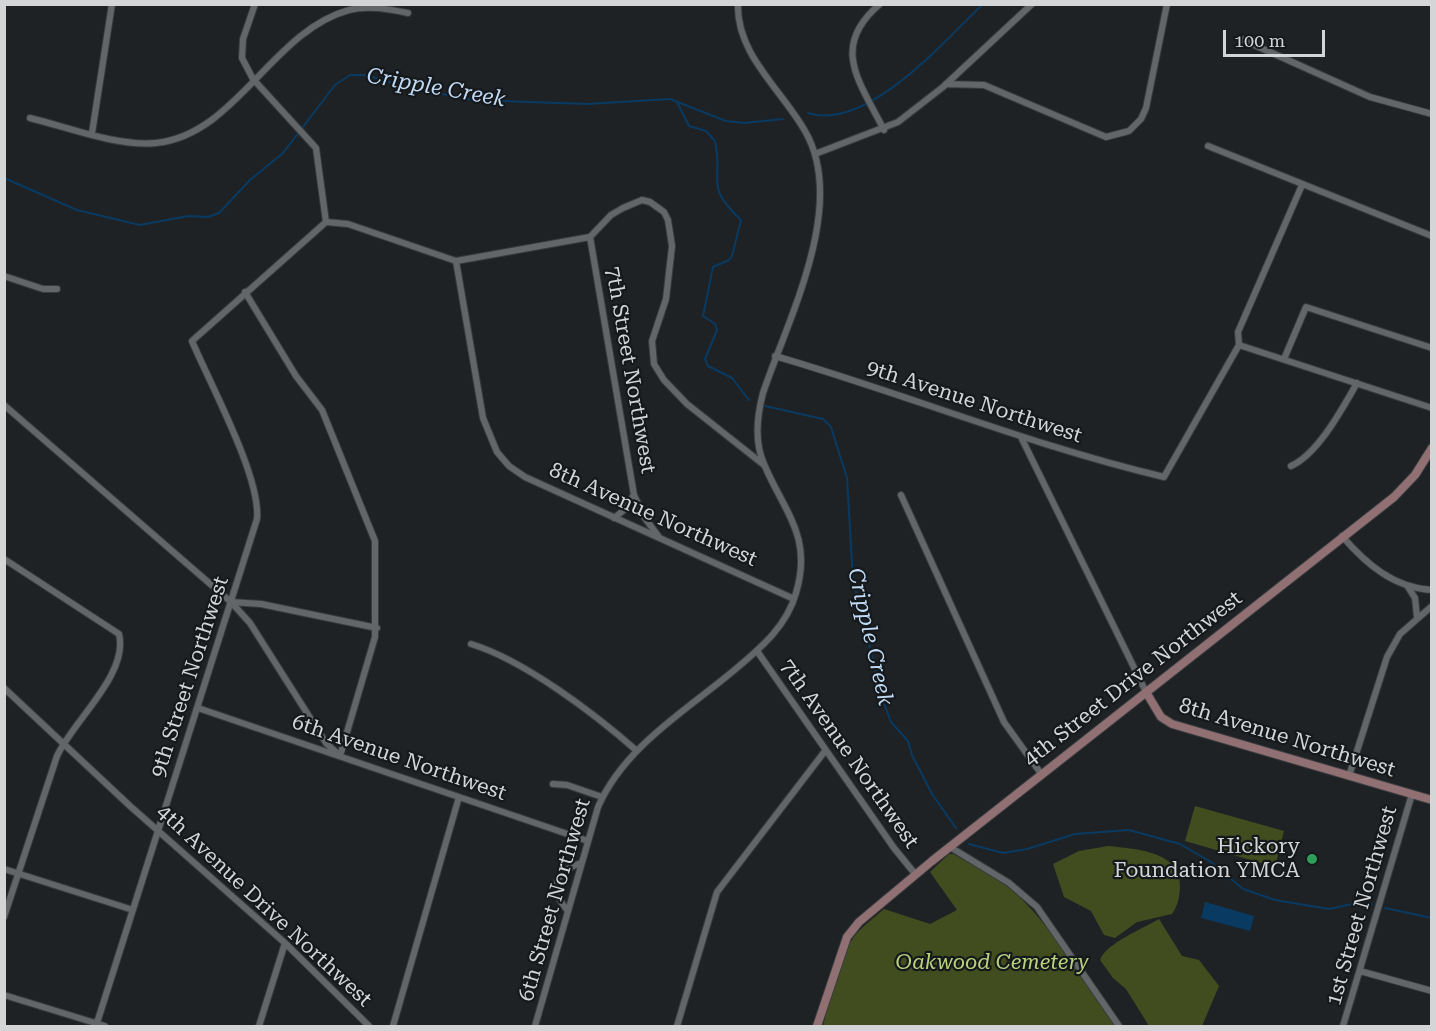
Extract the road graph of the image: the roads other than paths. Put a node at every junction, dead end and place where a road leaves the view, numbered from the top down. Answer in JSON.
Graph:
{"nodes":[{"id":1,"x":112,"y":4,"type":"edge"},
{"id":2,"x":255,"y":4,"type":"edge"},
{"id":3,"x":738,"y":4,"type":"edge"},
{"id":4,"x":880,"y":4,"type":"edge"},
{"id":5,"x":1032,"y":4,"type":"edge"},
{"id":6,"x":1167,"y":4,"type":"edge"},
{"id":7,"x":356,"y":7,"type":"edge"},
{"id":8,"x":408,"y":13,"type":"dead end"},
{"id":9,"x":1241,"y":39,"type":"dead end"},
{"id":10,"x":255,"y":80,"type":"junction"},
{"id":11,"x":946,"y":84,"type":"junction"},
{"id":12,"x":1431,"y":114,"type":"edge"},
{"id":13,"x":30,"y":118,"type":"dead end"},
{"id":14,"x":884,"y":130,"type":"junction"},
{"id":15,"x":92,"y":133,"type":"junction"},
{"id":16,"x":1208,"y":146,"type":"dead end"},
{"id":17,"x":815,"y":154,"type":"junction"},
{"id":18,"x":1302,"y":185,"type":"junction"},
{"id":19,"x":326,"y":222,"type":"junction"},
{"id":20,"x":590,"y":237,"type":"junction"},
{"id":21,"x":1431,"y":237,"type":"edge"},
{"id":22,"x":456,"y":261,"type":"junction"},
{"id":23,"x":4,"y":276,"type":"edge"},
{"id":24,"x":57,"y":289,"type":"dead end"},
{"id":25,"x":245,"y":292,"type":"junction"},
{"id":26,"x":1239,"y":345,"type":"junction"},
{"id":27,"x":1431,"y":348,"type":"edge"},
{"id":28,"x":775,"y":356,"type":"junction"},
{"id":29,"x":1284,"y":359,"type":"junction"},
{"id":30,"x":1357,"y":383,"type":"junction"},
{"id":31,"x":4,"y":405,"type":"edge"},
{"id":32,"x":1431,"y":408,"type":"edge"},
{"id":33,"x":1020,"y":437,"type":"junction"},
{"id":34,"x":1431,"y":448,"type":"edge"},
{"id":35,"x":764,"y":465,"type":"junction"},
{"id":36,"x":1291,"y":466,"type":"dead end"},
{"id":37,"x":634,"y":495,"type":"junction"},
{"id":38,"x":901,"y":495,"type":"dead end"},
{"id":39,"x":614,"y":518,"type":"junction"},
{"id":40,"x":1342,"y":536,"type":"junction"},
{"id":41,"x":660,"y":538,"type":"junction"},
{"id":42,"x":4,"y":559,"type":"edge"},
{"id":43,"x":1408,"y":587,"type":"junction"},
{"id":44,"x":1431,"y":590,"type":"edge"},
{"id":45,"x":794,"y":599,"type":"junction"},
{"id":46,"x":231,"y":603,"type":"junction"},
{"id":47,"x":1431,"y":606,"type":"edge"},
{"id":48,"x":1417,"y":617,"type":"junction"},
{"id":49,"x":377,"y":628,"type":"junction"},
{"id":50,"x":471,"y":644,"type":"dead end"},
{"id":51,"x":757,"y":651,"type":"junction"},
{"id":52,"x":4,"y":688,"type":"edge"},
{"id":53,"x":1146,"y":692,"type":"junction"},
{"id":54,"x":198,"y":708,"type":"junction"},
{"id":55,"x":63,"y":743,"type":"junction"},
{"id":56,"x":637,"y":751,"type":"junction"},
{"id":57,"x":825,"y":751,"type":"junction"},
{"id":58,"x":340,"y":756,"type":"junction"},
{"id":59,"x":1042,"y":774,"type":"junction"},
{"id":60,"x":1349,"y":776,"type":"junction"},
{"id":61,"x":553,"y":784,"type":"dead end"},
{"id":62,"x":1412,"y":794,"type":"junction"},
{"id":63,"x":459,"y":797,"type":"junction"},
{"id":64,"x":602,"y":797,"type":"junction"},
{"id":65,"x":1431,"y":800,"type":"edge"},
{"id":66,"x":159,"y":831,"type":"junction"},
{"id":67,"x":588,"y":841,"type":"junction"},
{"id":68,"x":950,"y":847,"type":"junction"},
{"id":69,"x":581,"y":863,"type":"junction"},
{"id":70,"x":4,"y":869,"type":"edge"},
{"id":71,"x":19,"y":874,"type":"junction"},
{"id":72,"x":916,"y":875,"type":"junction"},
{"id":73,"x":134,"y":910,"type":"junction"},
{"id":74,"x":568,"y":911,"type":"junction"},
{"id":75,"x":4,"y":917,"type":"edge"},
{"id":76,"x":285,"y":943,"type":"junction"},
{"id":77,"x":1360,"y":971,"type":"junction"},
{"id":78,"x":1431,"y":990,"type":"edge"},
{"id":79,"x":4,"y":995,"type":"edge"},
{"id":80,"x":96,"y":1025,"type":"edge"},
{"id":81,"x":105,"y":1026,"type":"edge"},
{"id":82,"x":259,"y":1026,"type":"edge"},
{"id":83,"x":369,"y":1026,"type":"edge"},
{"id":84,"x":393,"y":1026,"type":"edge"},
{"id":85,"x":535,"y":1026,"type":"edge"},
{"id":86,"x":677,"y":1026,"type":"edge"},
{"id":87,"x":818,"y":1026,"type":"edge"},
{"id":88,"x":1119,"y":1026,"type":"edge"},
{"id":89,"x":1343,"y":1026,"type":"edge"}],
"edges":[{"from":1,"to":15,"type":"street"},
{"from":2,"to":10,"type":"street"},
{"from":3,"to":17,"type":"street","name":"6th Street Northwest"},
{"from":4,"to":14,"type":"street"},
{"from":5,"to":11,"type":"street"},
{"from":6,"to":11,"type":"street"},
{"from":7,"to":8,"type":"street"},
{"from":7,"to":10,"type":"street"},
{"from":9,"to":12,"type":"street"},
{"from":10,"to":15,"type":"street"},
{"from":10,"to":19,"type":"street"},
{"from":11,"to":14,"type":"street"},
{"from":13,"to":15,"type":"street"},
{"from":14,"to":17,"type":"street"},
{"from":16,"to":18,"type":"street"},
{"from":17,"to":28,"type":"street","name":"6th Street Northwest"},
{"from":18,"to":21,"type":"street"},
{"from":18,"to":26,"type":"street"},
{"from":19,"to":22,"type":"street"},
{"from":19,"to":25,"type":"street"},
{"from":20,"to":22,"type":"street"},
{"from":20,"to":35,"type":"street"},
{"from":20,"to":37,"type":"street","name":"7th Street Northwest"},
{"from":22,"to":39,"type":"street","name":"8th Avenue Northwest"},
{"from":23,"to":24,"type":"street"},
{"from":25,"to":46,"type":"street","name":"9th Street Northwest"},
{"from":25,"to":49,"type":"street"},
{"from":26,"to":29,"type":"street"},
{"from":26,"to":33,"type":"street","name":"9th Avenue Northwest"},
{"from":27,"to":29,"type":"street"},
{"from":28,"to":33,"type":"street","name":"9th Avenue Northwest"},
{"from":28,"to":35,"type":"street","name":"6th Street Northwest"},
{"from":29,"to":30,"type":"street"},
{"from":30,"to":32,"type":"street"},
{"from":30,"to":36,"type":"street"},
{"from":31,"to":46,"type":"street"},
{"from":33,"to":53,"type":"street"},
{"from":34,"to":40,"type":"main road","name":"4th Street Drive Northwest"},
{"from":35,"to":45,"type":"street","name":"6th Street Northwest"},
{"from":37,"to":39,"type":"street"},
{"from":37,"to":41,"type":"street","name":"7th Street Northwest"},
{"from":38,"to":59,"type":"street"},
{"from":39,"to":41,"type":"street","name":"8th Avenue Northwest"},
{"from":40,"to":43,"type":"street"},
{"from":40,"to":53,"type":"main road","name":"4th Street Drive Northwest"},
{"from":41,"to":45,"type":"street","name":"8th Avenue Northwest"},
{"from":42,"to":55,"type":"street"},
{"from":43,"to":44,"type":"street"},
{"from":43,"to":48,"type":"street"},
{"from":45,"to":51,"type":"street","name":"6th Street Northwest"},
{"from":46,"to":49,"type":"street"},
{"from":46,"to":54,"type":"street","name":"9th Street Northwest"},
{"from":46,"to":58,"type":"street"},
{"from":47,"to":48,"type":"street"},
{"from":48,"to":60,"type":"street"},
{"from":49,"to":58,"type":"street"},
{"from":50,"to":56,"type":"street"},
{"from":51,"to":56,"type":"street","name":"6th Street Northwest"},
{"from":51,"to":57,"type":"street","name":"7th Avenue Northwest"},
{"from":52,"to":55,"type":"street","name":"4th Avenue Drive Northwest"},
{"from":53,"to":59,"type":"main road","name":"4th Street Drive Northwest"},
{"from":53,"to":60,"type":"main road","name":"8th Avenue Northwest"},
{"from":54,"to":58,"type":"street","name":"6th Avenue Northwest"},
{"from":54,"to":66,"type":"street","name":"9th Street Northwest"},
{"from":55,"to":66,"type":"street","name":"4th Avenue Drive Northwest"},
{"from":55,"to":71,"type":"street"},
{"from":56,"to":64,"type":"street","name":"6th Street Northwest"},
{"from":57,"to":72,"type":"street","name":"7th Avenue Northwest"},
{"from":57,"to":86,"type":"street"},
{"from":58,"to":63,"type":"street","name":"6th Avenue Northwest"},
{"from":59,"to":68,"type":"main road","name":"4th Street Drive Northwest"},
{"from":60,"to":62,"type":"main road","name":"8th Avenue Northwest"},
{"from":61,"to":64,"type":"street"},
{"from":62,"to":65,"type":"main road","name":"8th Avenue Northwest"},
{"from":62,"to":77,"type":"street","name":"1st Street Northwest"},
{"from":63,"to":67,"type":"street","name":"6th Avenue Northwest"},
{"from":63,"to":84,"type":"street"},
{"from":64,"to":67,"type":"street","name":"6th Street Northwest"},
{"from":66,"to":73,"type":"street","name":"9th Street Northwest"},
{"from":66,"to":76,"type":"street","name":"4th Avenue Drive Northwest"},
{"from":67,"to":69,"type":"street","name":"6th Street Northwest"},
{"from":68,"to":72,"type":"main road","name":"4th Street Drive Northwest"},
{"from":68,"to":88,"type":"street"},
{"from":69,"to":74,"type":"street","name":"6th Street Northwest"},
{"from":69,"to":74,"type":"street"},
{"from":70,"to":71,"type":"street"},
{"from":71,"to":73,"type":"street"},
{"from":71,"to":75,"type":"street"},
{"from":72,"to":87,"type":"main road","name":"4th Street Drive Northwest"},
{"from":73,"to":80,"type":"street","name":"9th Street Northwest"},
{"from":74,"to":85,"type":"street","name":"6th Street Northwest"},
{"from":76,"to":82,"type":"street"},
{"from":76,"to":83,"type":"street","name":"4th Avenue Drive Northwest"},
{"from":77,"to":78,"type":"street"},
{"from":77,"to":89,"type":"street","name":"1st Street Northwest"},
{"from":79,"to":80,"type":"street"},
{"from":80,"to":81,"type":"street"}]}
